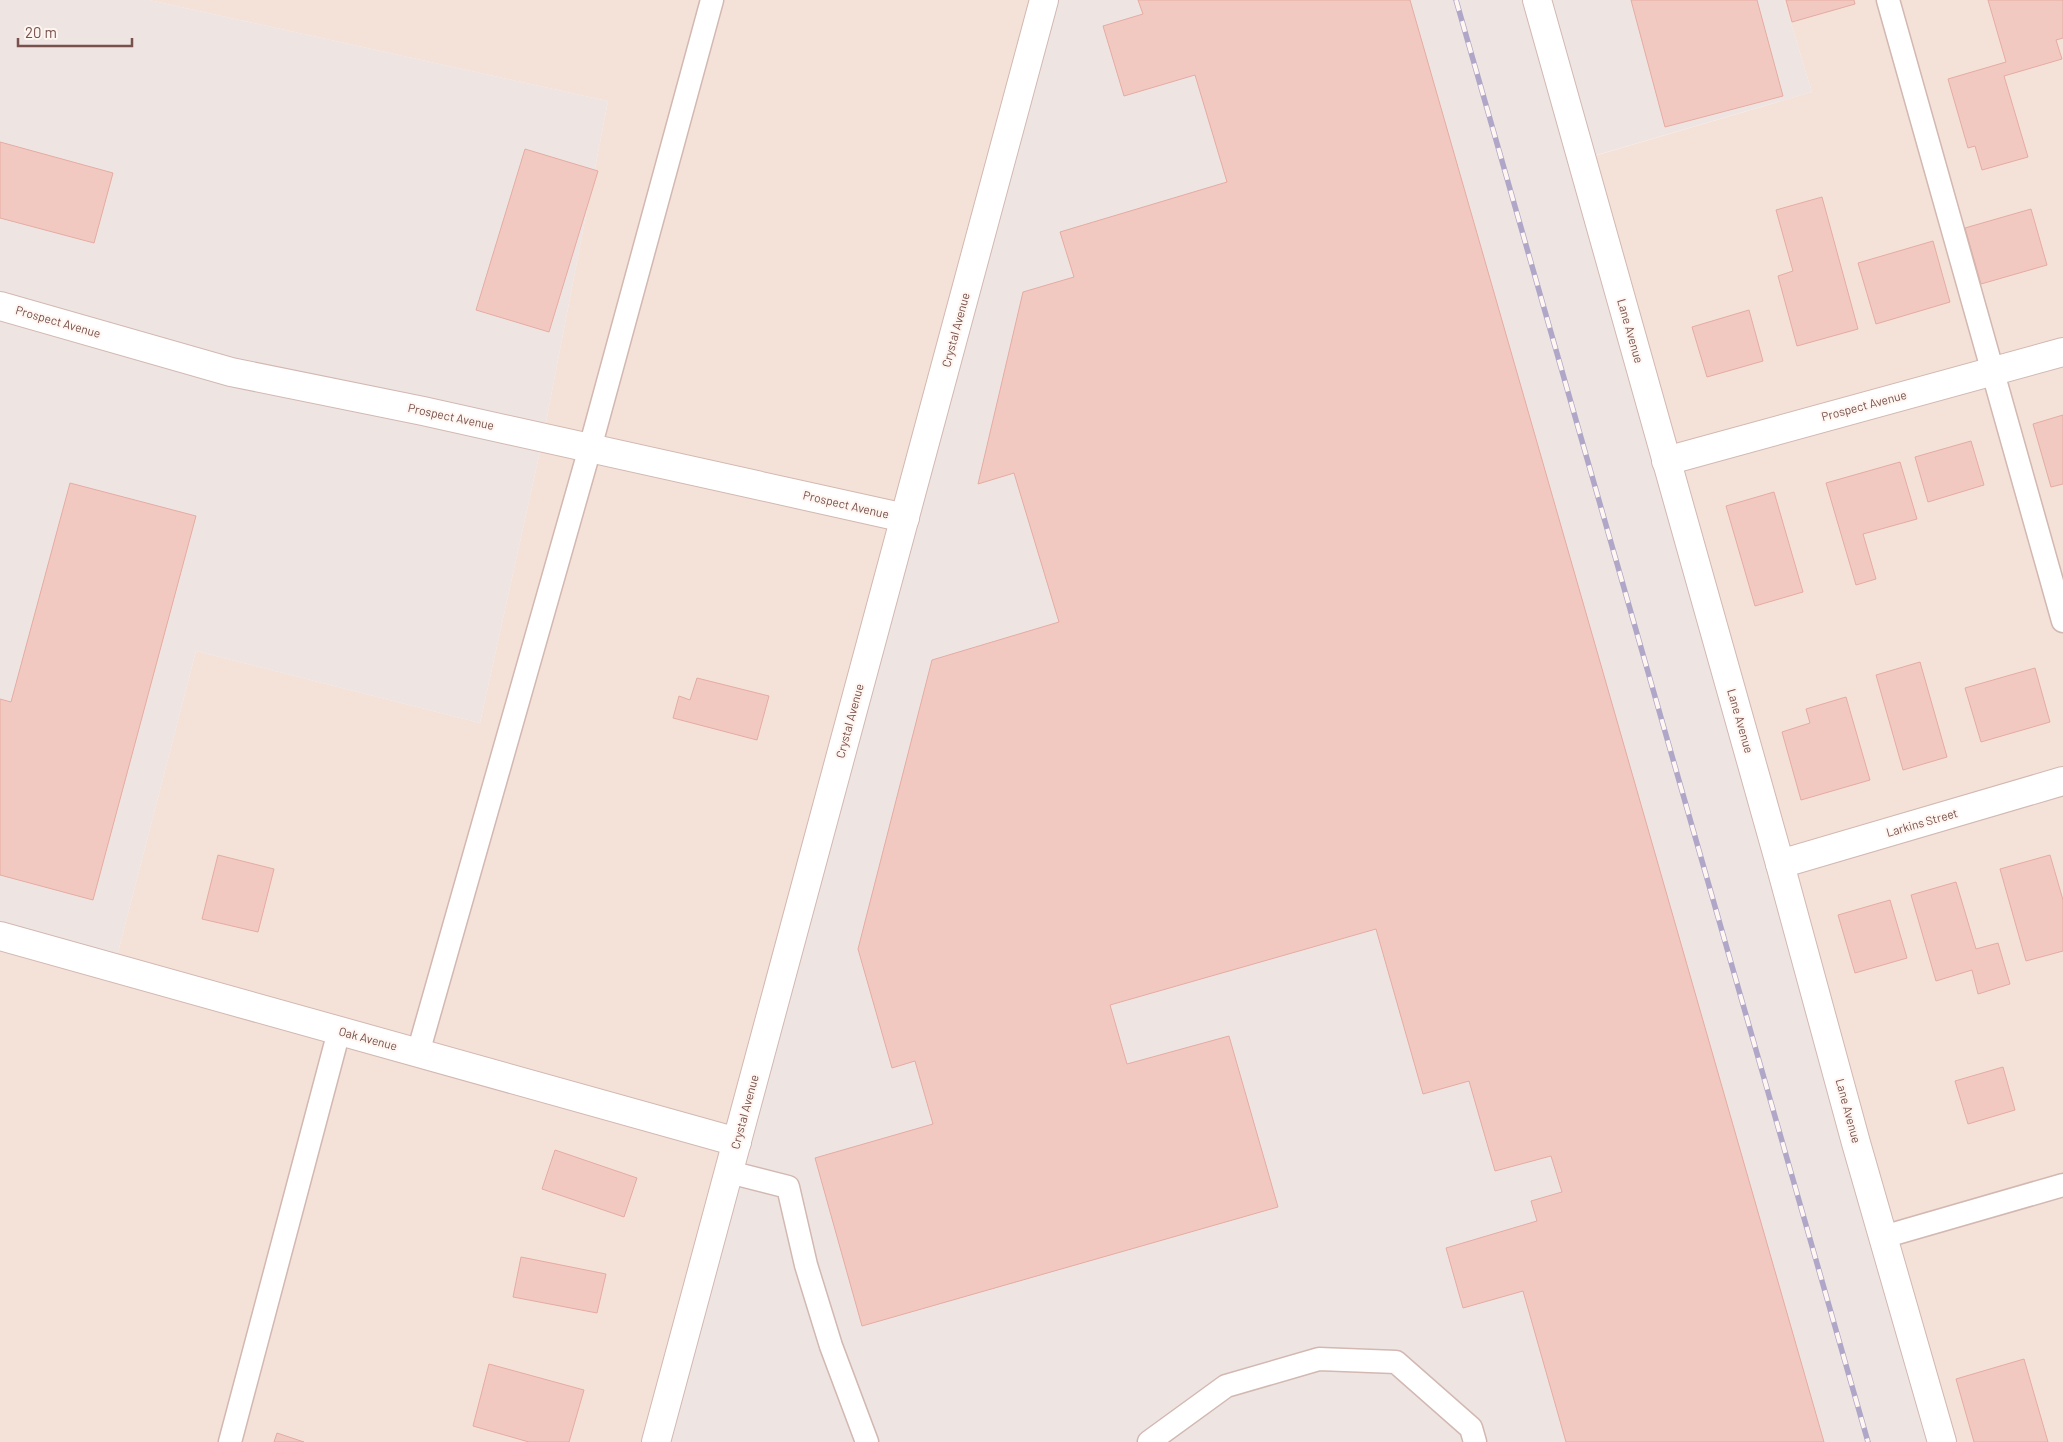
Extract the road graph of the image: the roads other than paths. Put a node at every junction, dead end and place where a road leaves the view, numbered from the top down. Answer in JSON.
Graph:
{"nodes":[{"id":1,"x":712,"y":0,"type":"edge"},
{"id":2,"x":1044,"y":0,"type":"edge"},
{"id":3,"x":1537,"y":0,"type":"edge"},
{"id":4,"x":1888,"y":0,"type":"edge"},
{"id":5,"x":0,"y":306,"type":"edge"},
{"id":6,"x":2063,"y":352,"type":"edge"},
{"id":7,"x":1993,"y":371,"type":"junction"},
{"id":8,"x":590,"y":448,"type":"junction"},
{"id":9,"x":1666,"y":461,"type":"junction"},
{"id":10,"x":905,"y":518,"type":"junction"},
{"id":11,"x":2063,"y":621,"type":"edge"},
{"id":12,"x":2063,"y":781,"type":"edge"},
{"id":13,"x":1780,"y":864,"type":"junction"},
{"id":14,"x":0,"y":936,"type":"edge"},
{"id":15,"x":339,"y":1031,"type":"junction"},
{"id":16,"x":418,"y":1053,"type":"junction"},
{"id":17,"x":737,"y":1142,"type":"junction"},
{"id":18,"x":729,"y":1172,"type":"junction"},
{"id":19,"x":2063,"y":1185,"type":"edge"},
{"id":20,"x":1883,"y":1237,"type":"junction"},
{"id":21,"x":230,"y":1442,"type":"edge"},
{"id":22,"x":656,"y":1442,"type":"edge"},
{"id":23,"x":867,"y":1442,"type":"edge"},
{"id":24,"x":1149,"y":1442,"type":"edge"},
{"id":25,"x":1475,"y":1442,"type":"edge"},
{"id":26,"x":1942,"y":1442,"type":"edge"}],
"edges":[{"from":1,"to":8,"type":"lane"},
{"from":2,"to":10,"type":"street","name":"Crystal Avenue"},
{"from":3,"to":9,"type":"street","name":"Lane Avenue"},
{"from":4,"to":7,"type":"lane"},
{"from":5,"to":8,"type":"street","name":"Prospect Avenue"},
{"from":6,"to":7,"type":"street","name":"Prospect Avenue"},
{"from":7,"to":9,"type":"street","name":"Prospect Avenue"},
{"from":7,"to":11,"type":"lane"},
{"from":8,"to":10,"type":"street","name":"Prospect Avenue"},
{"from":8,"to":16,"type":"lane"},
{"from":9,"to":13,"type":"street","name":"Lane Avenue"},
{"from":10,"to":17,"type":"street","name":"Crystal Avenue"},
{"from":12,"to":13,"type":"street","name":"Larkins Street"},
{"from":13,"to":20,"type":"street","name":"Lane Avenue"},
{"from":14,"to":15,"type":"street","name":"Oak Avenue"},
{"from":15,"to":16,"type":"street","name":"Oak Avenue"},
{"from":15,"to":21,"type":"lane"},
{"from":16,"to":17,"type":"street","name":"Oak Avenue"},
{"from":17,"to":18,"type":"street","name":"Crystal Avenue"},
{"from":18,"to":22,"type":"street","name":"Crystal Avenue"},
{"from":18,"to":23,"type":"lane"},
{"from":19,"to":20,"type":"lane"},
{"from":20,"to":26,"type":"street","name":"Lane Avenue"},
{"from":24,"to":25,"type":"lane"}]}
